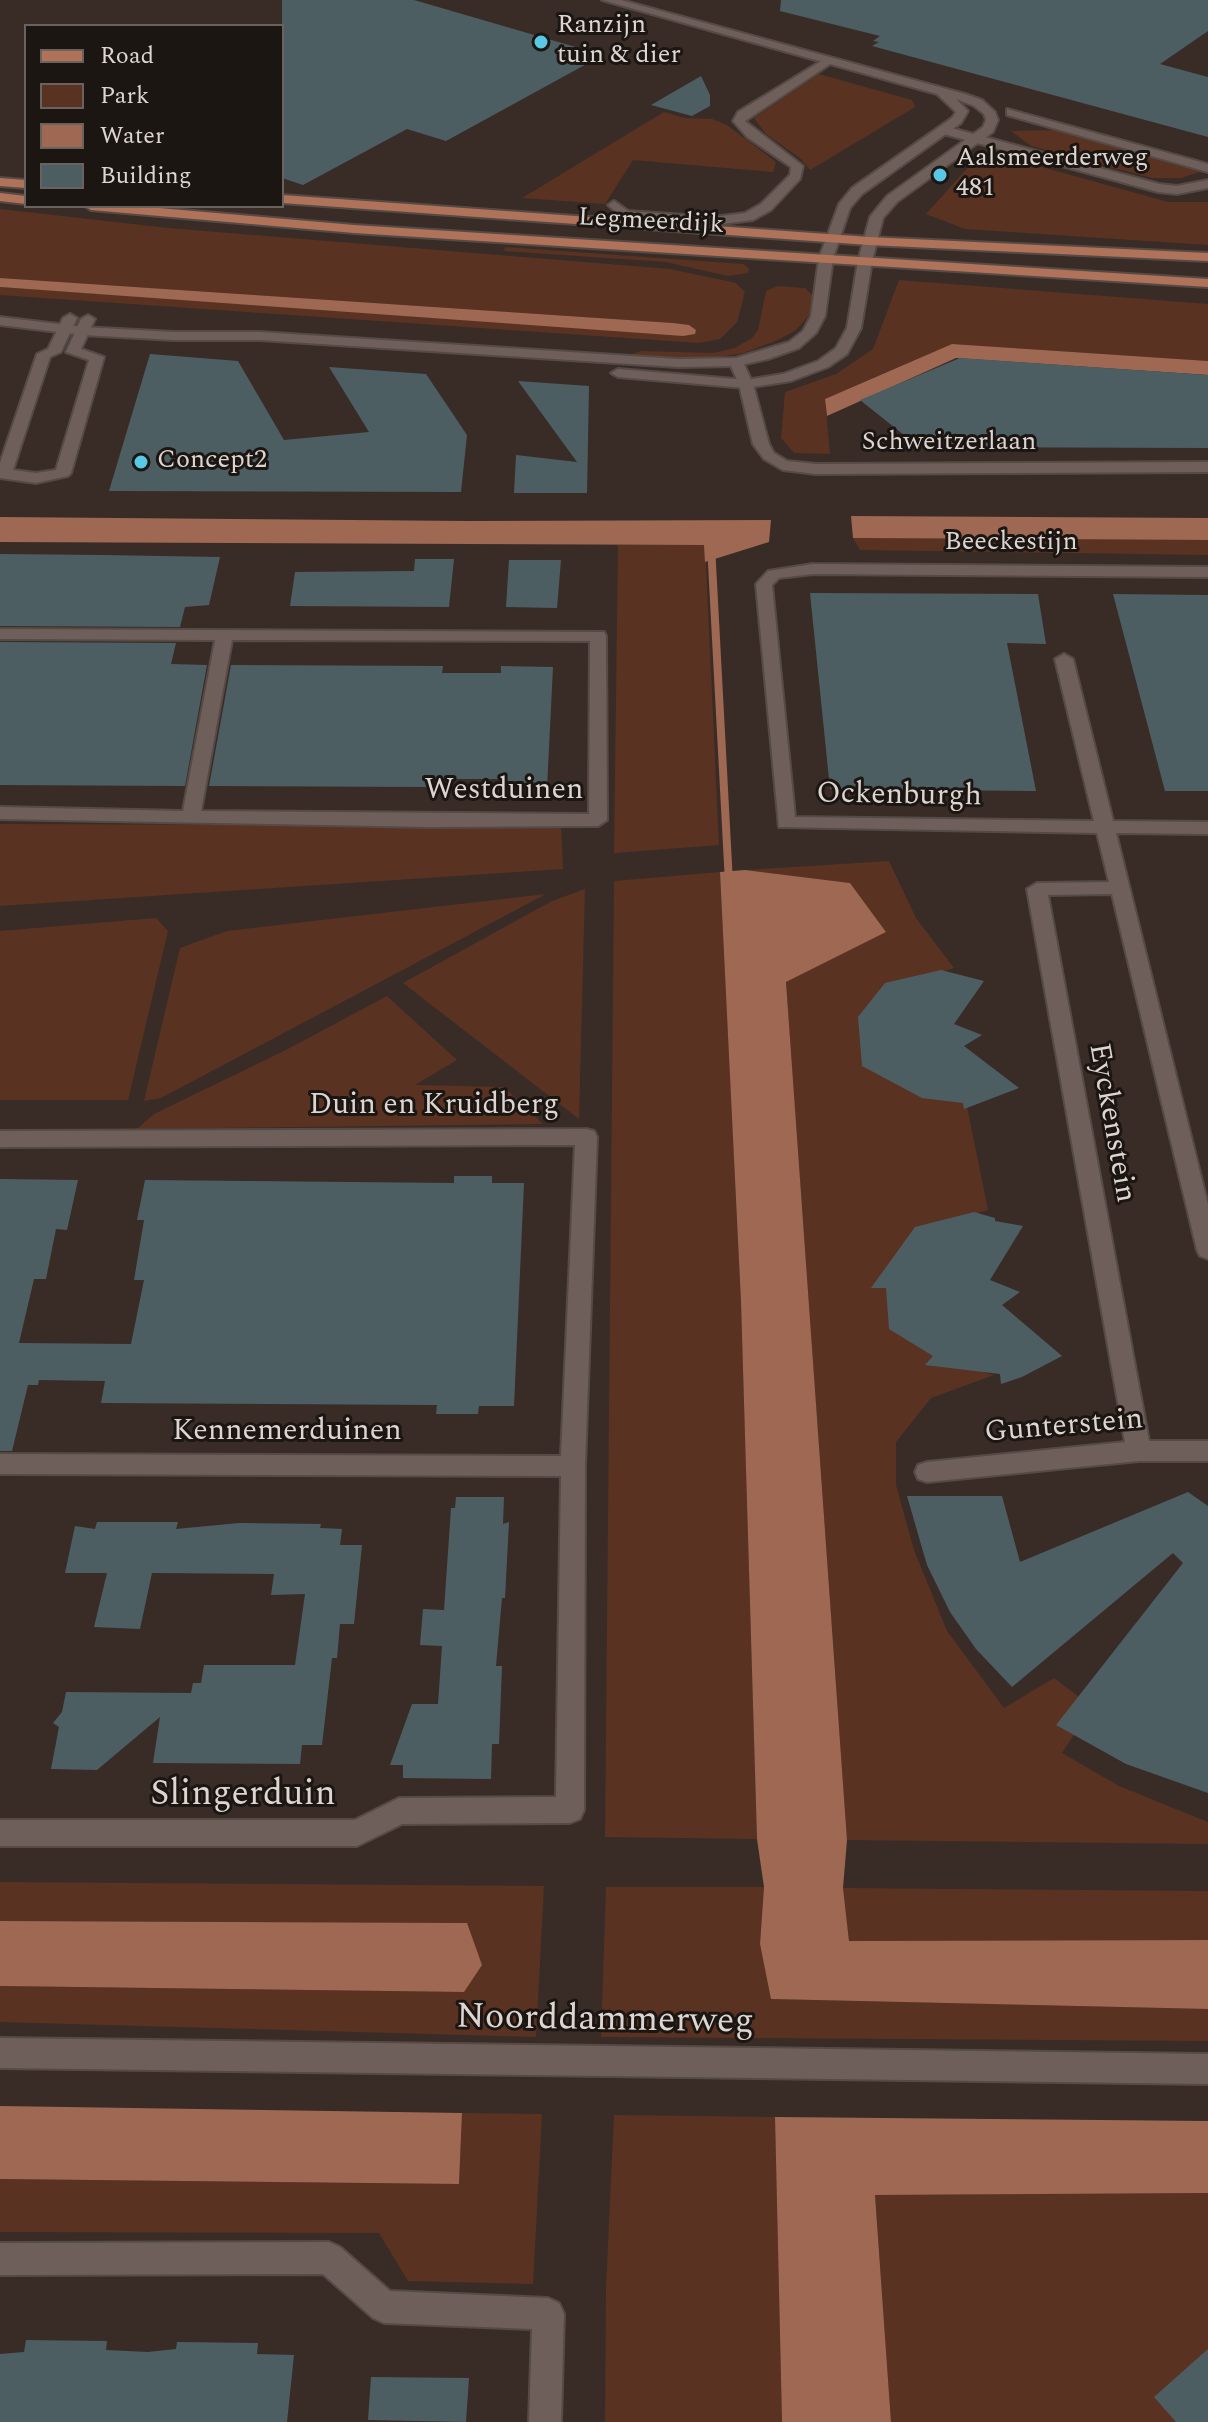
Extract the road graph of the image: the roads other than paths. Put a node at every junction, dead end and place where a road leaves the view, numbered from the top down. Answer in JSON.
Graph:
{"nodes":[{"id":1,"x":608,"y":0,"type":"edge"},
{"id":2,"x":827,"y":62,"type":"junction"},
{"id":3,"x":942,"y":93,"type":"junction"},
{"id":4,"x":1011,"y":112,"type":"dead end"},
{"id":5,"x":944,"y":130,"type":"junction"},
{"id":6,"x":974,"y":139,"type":"junction"},
{"id":7,"x":1208,"y":168,"type":"edge"},
{"id":8,"x":0,"y":182,"type":"edge"},
{"id":9,"x":24,"y":184,"type":"edge"},
{"id":10,"x":1208,"y":184,"type":"edge"},
{"id":11,"x":0,"y":197,"type":"edge"},
{"id":12,"x":284,"y":199,"type":"edge"},
{"id":13,"x":24,"y":200,"type":"edge"},
{"id":14,"x":614,"y":205,"type":"dead end"},
{"id":15,"x":114,"y":208,"type":"edge"},
{"id":16,"x":834,"y":238,"type":"junction"},
{"id":17,"x":869,"y":241,"type":"junction"},
{"id":18,"x":1208,"y":257,"type":"edge"},
{"id":19,"x":826,"y":258,"type":"junction"},
{"id":20,"x":865,"y":261,"type":"junction"},
{"id":21,"x":1208,"y":283,"type":"edge"},
{"id":22,"x":0,"y":318,"type":"edge"},
{"id":23,"x":67,"y":323,"type":"junction"},
{"id":24,"x":86,"y":325,"type":"junction"},
{"id":25,"x":513,"y":354,"type":"junction"},
{"id":26,"x":736,"y":362,"type":"junction"},
{"id":27,"x":746,"y":384,"type":"junction"},
{"id":28,"x":1208,"y":467,"type":"edge"},
{"id":29,"x":813,"y":569,"type":"joint"},
{"id":30,"x":1208,"y":572,"type":"edge"},
{"id":31,"x":0,"y":634,"type":"edge"},
{"id":32,"x":225,"y":634,"type":"junction"},
{"id":33,"x":1064,"y":659,"type":"dead end"},
{"id":34,"x":0,"y":813,"type":"edge"},
{"id":35,"x":191,"y":815,"type":"junction"},
{"id":36,"x":1104,"y":828,"type":"junction"},
{"id":37,"x":1208,"y":828,"type":"edge"},
{"id":38,"x":1120,"y":888,"type":"junction"},
{"id":39,"x":0,"y":1139,"type":"edge"},
{"id":40,"x":1208,"y":1250,"type":"edge"},
{"id":41,"x":1139,"y":1451,"type":"junction"},
{"id":42,"x":1208,"y":1451,"type":"edge"},
{"id":43,"x":0,"y":1464,"type":"edge"},
{"id":44,"x":573,"y":1466,"type":"junction"},
{"id":45,"x":927,"y":1472,"type":"dead end"},
{"id":46,"x":0,"y":1833,"type":"edge"},
{"id":47,"x":0,"y":2053,"type":"edge"},
{"id":48,"x":1208,"y":2069,"type":"edge"},
{"id":49,"x":0,"y":2259,"type":"edge"},
{"id":50,"x":545,"y":2422,"type":"edge"}],
"edges":[{"from":1,"to":2,"type":"street"},
{"from":2,"to":3,"type":"street"},
{"from":2,"to":14,"type":"street","name":"Legmeerdijk"},
{"from":3,"to":5,"type":"street"},
{"from":3,"to":6,"type":"street"},
{"from":4,"to":7,"type":"street"},
{"from":5,"to":6,"type":"street"},
{"from":5,"to":16,"type":"street"},
{"from":6,"to":10,"type":"street"},
{"from":6,"to":17,"type":"street"},
{"from":8,"to":9,"type":"main road"},
{"from":11,"to":13,"type":"main road"},
{"from":12,"to":16,"type":"main road","name":"Legmeerdijk"},
{"from":15,"to":19,"type":"main road","name":"Legmeerdijk"},
{"from":16,"to":17,"type":"main road","name":"Legmeerdijk"},
{"from":16,"to":19,"type":"street"},
{"from":17,"to":18,"type":"main road","name":"Legmeerdijk"},
{"from":17,"to":20,"type":"street"},
{"from":19,"to":20,"type":"main road","name":"Legmeerdijk"},
{"from":19,"to":26,"type":"street"},
{"from":20,"to":21,"type":"main road","name":"Legmeerdijk"},
{"from":20,"to":27,"type":"street"},
{"from":22,"to":23,"type":"street"},
{"from":23,"to":24,"type":"street"},
{"from":23,"to":24,"type":"street"},
{"from":24,"to":25,"type":"street"},
{"from":25,"to":26,"type":"street"},
{"from":25,"to":27,"type":"street"},
{"from":26,"to":27,"type":"street","name":"Schweitzerlaan"},
{"from":27,"to":28,"type":"street","name":"Schweitzerlaan"},
{"from":29,"to":30,"type":"street","name":"Beeckestijn"},
{"from":29,"to":36,"type":"street","name":"Ockenburgh"},
{"from":31,"to":32,"type":"street","name":"Westduinen"},
{"from":32,"to":35,"type":"street"},
{"from":32,"to":35,"type":"street","name":"Westduinen"},
{"from":33,"to":36,"type":"street","name":"Eyckenstein"},
{"from":34,"to":35,"type":"street","name":"Westduinen"},
{"from":36,"to":37,"type":"street","name":"Ockenburgh"},
{"from":36,"to":38,"type":"street","name":"Eyckenstein"},
{"from":38,"to":40,"type":"street","name":"Eyckenstein"},
{"from":38,"to":41,"type":"street","name":"Eyckenstein"},
{"from":39,"to":44,"type":"street","name":"Duin en Kruidberg"},
{"from":41,"to":42,"type":"street","name":"Gunterstein"},
{"from":41,"to":45,"type":"street","name":"Gunterstein"},
{"from":43,"to":44,"type":"street","name":"Kennemerduinen"},
{"from":44,"to":46,"type":"street","name":"Slingerduin"},
{"from":47,"to":48,"type":"street","name":"Noorddammerweg"},
{"from":49,"to":50,"type":"street"}]}
